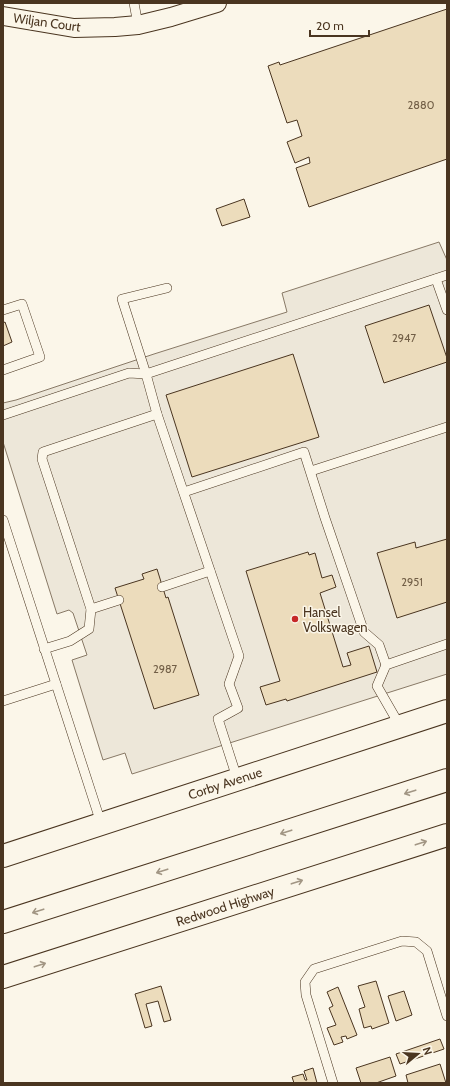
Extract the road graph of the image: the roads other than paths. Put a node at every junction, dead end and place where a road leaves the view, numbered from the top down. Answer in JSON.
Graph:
{"nodes":[{"id":1,"x":134,"y":3,"type":"edge"},
{"id":2,"x":217,"y":3,"type":"edge"},
{"id":3,"x":3,"y":16,"type":"edge"},
{"id":4,"x":138,"y":26,"type":"junction"},
{"id":5,"x":447,"y":275,"type":"edge"},
{"id":6,"x":436,"y":278,"type":"junction"},
{"id":7,"x":167,"y":288,"type":"dead end"},
{"id":8,"x":3,"y":310,"type":"edge"},
{"id":9,"x":447,"y":310,"type":"edge"},
{"id":10,"x":3,"y":370,"type":"edge"},
{"id":11,"x":146,"y":374,"type":"junction"},
{"id":12,"x":3,"y":414,"type":"edge"},
{"id":13,"x":157,"y":414,"type":"junction"},
{"id":14,"x":447,"y":427,"type":"edge"},
{"id":15,"x":311,"y":471,"type":"junction"},
{"id":16,"x":184,"y":492,"type":"junction"},
{"id":17,"x":3,"y":520,"type":"edge"},
{"id":18,"x":210,"y":571,"type":"junction"},
{"id":19,"x":162,"y":587,"type":"dead end"},
{"id":20,"x":119,"y":600,"type":"dead end"},
{"id":21,"x":91,"y":609,"type":"junction"},
{"id":22,"x":447,"y":644,"type":"edge"},
{"id":23,"x":44,"y":649,"type":"junction"},
{"id":24,"x":386,"y":665,"type":"junction"},
{"id":25,"x":56,"y":684,"type":"junction"},
{"id":26,"x":3,"y":701,"type":"edge"},
{"id":27,"x":447,"y":711,"type":"edge"},
{"id":28,"x":400,"y":726,"type":"junction"},
{"id":29,"x":237,"y":778,"type":"junction"},
{"id":30,"x":447,"y":780,"type":"edge"},
{"id":31,"x":101,"y":824,"type":"junction"},
{"id":32,"x":447,"y":835,"type":"edge"},
{"id":33,"x":3,"y":856,"type":"edge"},
{"id":34,"x":3,"y":922,"type":"edge"},
{"id":35,"x":3,"y":976,"type":"edge"},
{"id":36,"x":447,"y":1016,"type":"edge"},
{"id":37,"x":333,"y":1083,"type":"edge"}],
"edges":[{"from":1,"to":4,"type":"lane"},
{"from":2,"to":4,"type":"street","name":"Wiljan Court"},
{"from":3,"to":4,"type":"street","name":"Wiljan Court"},
{"from":5,"to":6,"type":"lane"},
{"from":6,"to":9,"type":"lane"},
{"from":6,"to":11,"type":"lane"},
{"from":7,"to":11,"type":"lane"},
{"from":8,"to":10,"type":"lane"},
{"from":11,"to":12,"type":"lane"},
{"from":11,"to":13,"type":"lane"},
{"from":13,"to":16,"type":"lane"},
{"from":13,"to":21,"type":"lane"},
{"from":14,"to":15,"type":"lane"},
{"from":15,"to":16,"type":"lane"},
{"from":15,"to":24,"type":"lane"},
{"from":16,"to":18,"type":"lane"},
{"from":17,"to":23,"type":"lane"},
{"from":18,"to":19,"type":"lane"},
{"from":18,"to":29,"type":"lane"},
{"from":20,"to":21,"type":"lane"},
{"from":21,"to":23,"type":"lane"},
{"from":22,"to":24,"type":"lane"},
{"from":23,"to":25,"type":"lane"},
{"from":24,"to":28,"type":"lane"},
{"from":25,"to":26,"type":"lane"},
{"from":25,"to":31,"type":"lane"},
{"from":27,"to":28,"type":"main road","name":"Corby Avenue"},
{"from":28,"to":29,"type":"main road","name":"Corby Avenue"},
{"from":29,"to":31,"type":"main road","name":"Corby Avenue"},
{"from":30,"to":34,"type":"main road","one_way":true},
{"from":31,"to":33,"type":"main road","name":"Corby Avenue"},
{"from":35,"to":32,"type":"main road","name":"Redwood Highway","one_way":true},
{"from":36,"to":37,"type":"lane"}]}
